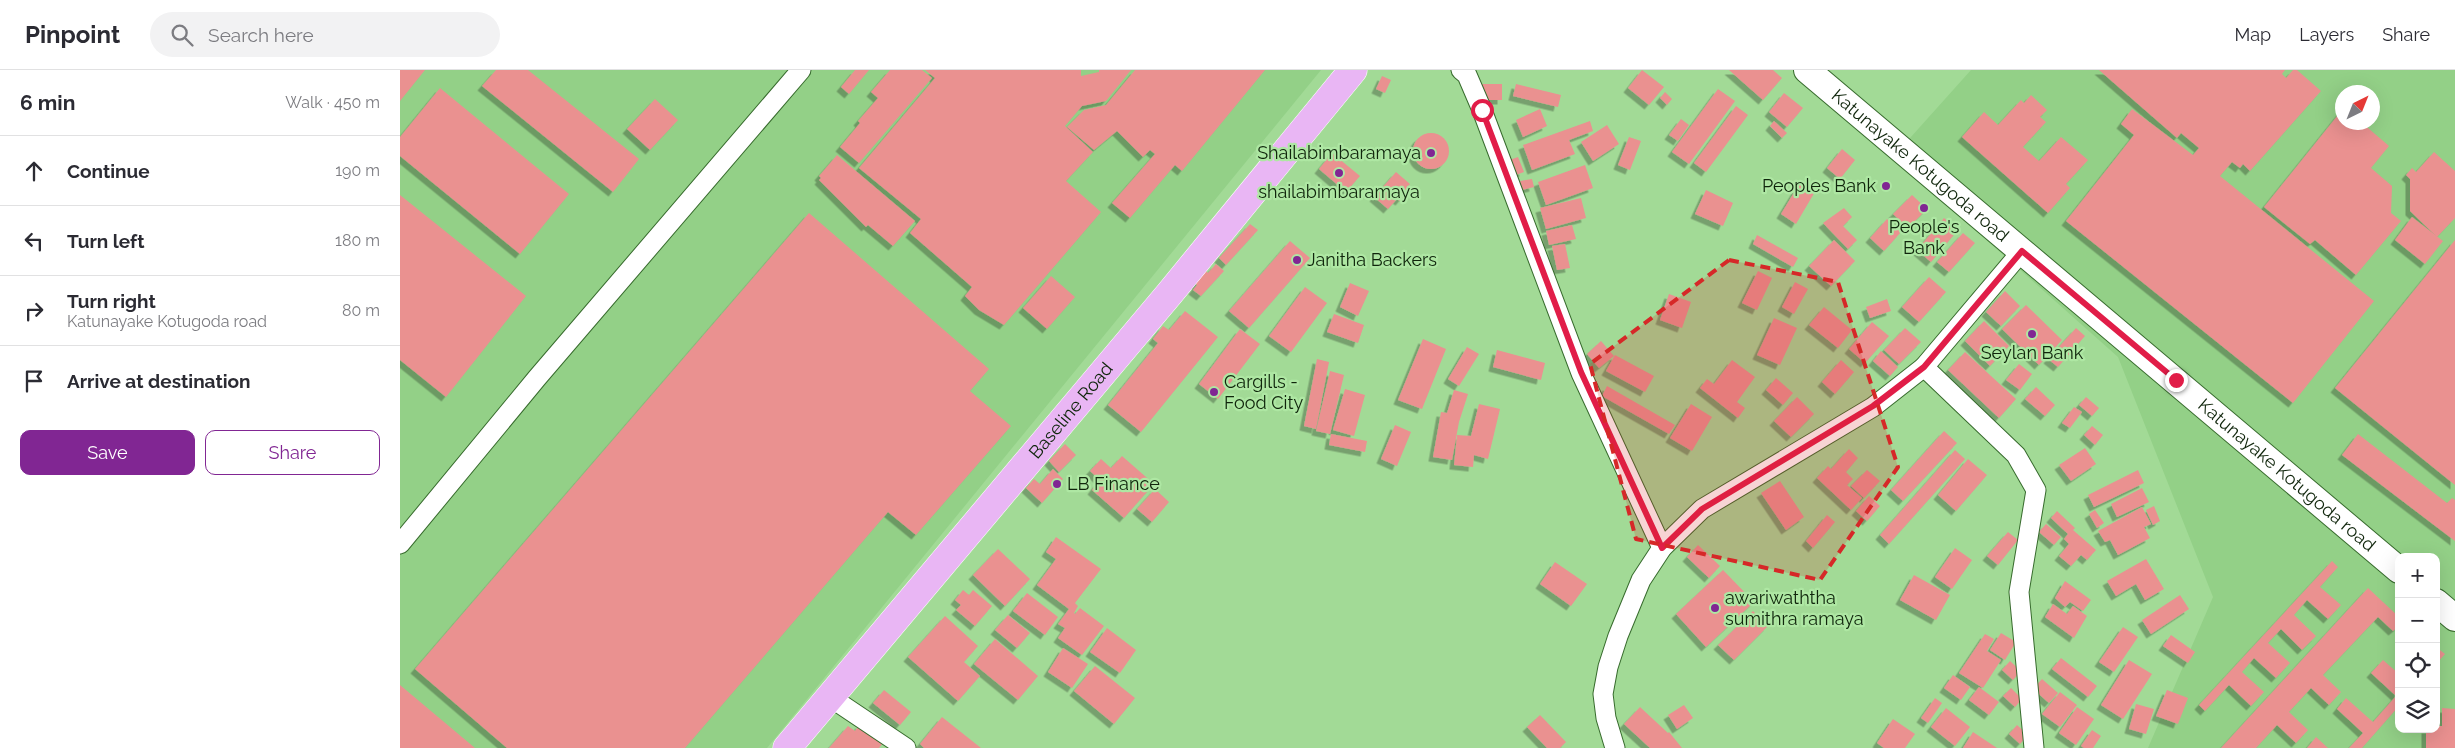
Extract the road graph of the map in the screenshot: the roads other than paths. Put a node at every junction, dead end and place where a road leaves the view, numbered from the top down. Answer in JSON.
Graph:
{"nodes":[{"id":1,"x":801,"y":70,"type":"edge"},
{"id":2,"x":1353,"y":70,"type":"edge"},
{"id":3,"x":1461,"y":70,"type":"edge"},
{"id":4,"x":1807,"y":70,"type":"edge"},
{"id":5,"x":2022,"y":251,"type":"junction"},
{"id":6,"x":1924,"y":367,"type":"junction"},
{"id":7,"x":400,"y":544,"type":"edge"},
{"id":8,"x":1662,"y":548,"type":"junction"},
{"id":9,"x":2395,"y":567,"type":"edge"},
{"id":10,"x":2440,"y":605,"type":"edge"},
{"id":11,"x":2455,"y":618,"type":"edge"},
{"id":12,"x":830,"y":697,"type":"junction"},
{"id":13,"x":787,"y":748,"type":"edge"},
{"id":14,"x":906,"y":748,"type":"edge"},
{"id":15,"x":1614,"y":748,"type":"edge"},
{"id":16,"x":2034,"y":748,"type":"edge"}],
"edges":[{"from":1,"to":7,"type":"street"},
{"from":2,"to":12,"type":"main road","name":"Baseline Road"},
{"from":3,"to":8,"type":"street"},
{"from":4,"to":5,"type":"main road","name":"Katunayake Kotugoda road"},
{"from":5,"to":6,"type":"street"},
{"from":5,"to":9,"type":"main road","name":"Katunayake Kotugoda road"},
{"from":6,"to":8,"type":"street"},
{"from":6,"to":16,"type":"street"},
{"from":8,"to":15,"type":"street"},
{"from":10,"to":11,"type":"main road"},
{"from":12,"to":13,"type":"main road","name":"Baseline Road"},
{"from":12,"to":14,"type":"street"}]}
